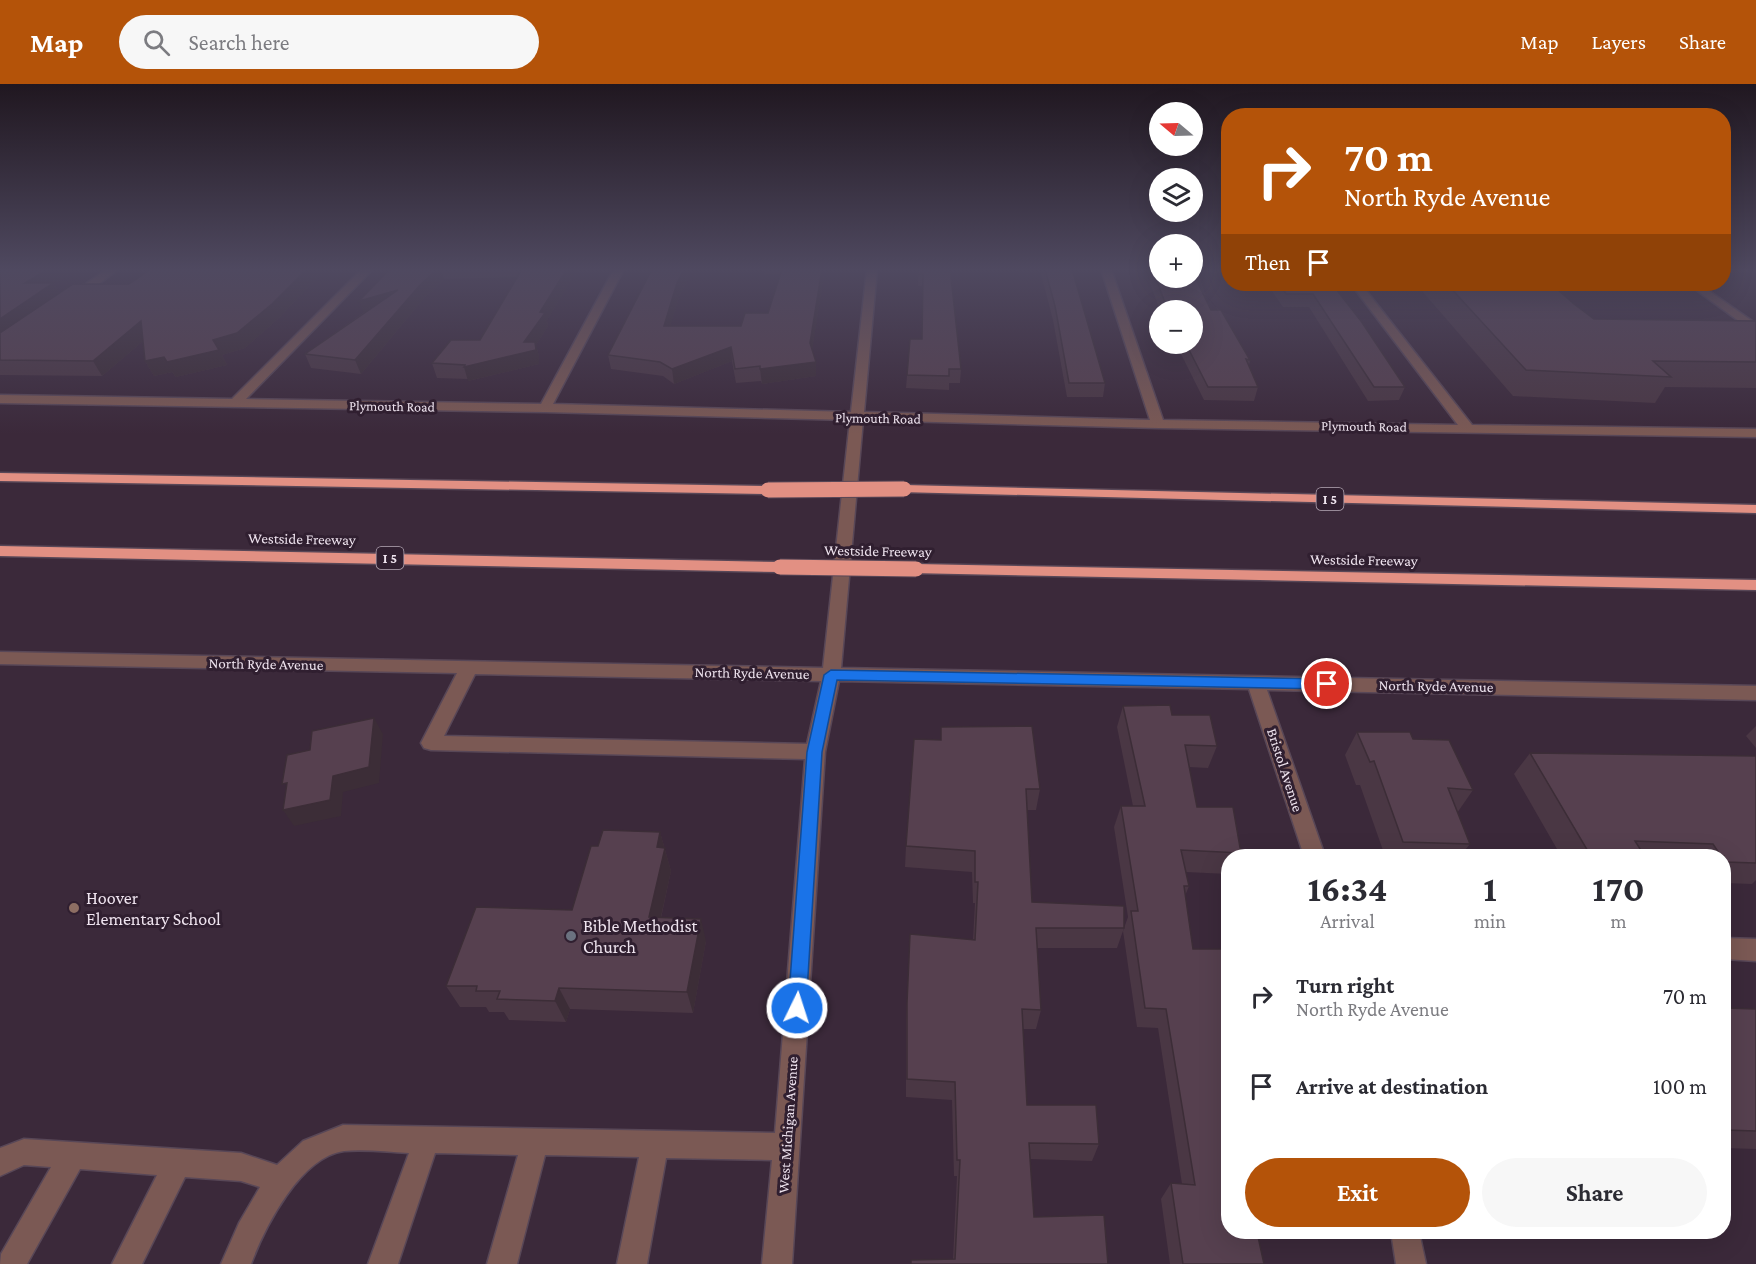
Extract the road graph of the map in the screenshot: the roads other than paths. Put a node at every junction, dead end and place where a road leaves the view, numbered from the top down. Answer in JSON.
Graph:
{"nodes":[{"id":1,"x":313,"y":324,"type":"edge"},
{"id":2,"x":590,"y":324,"type":"edge"},
{"id":3,"x":867,"y":324,"type":"edge"},
{"id":4,"x":1124,"y":324,"type":"edge"},
{"id":5,"x":1387,"y":324,"type":"edge"},
{"id":6,"x":1753,"y":325,"type":"edge"},
{"id":7,"x":1729,"y":328,"type":"edge"},
{"id":8,"x":0,"y":399,"type":"edge"},
{"id":9,"x":235,"y":403,"type":"junction"},
{"id":10,"x":545,"y":408,"type":"junction"},
{"id":11,"x":858,"y":418,"type":"junction"},
{"id":12,"x":1158,"y":424,"type":"junction"},
{"id":13,"x":1467,"y":427,"type":"junction"},
{"id":14,"x":1756,"y":433,"type":"edge"},
{"id":15,"x":0,"y":477,"type":"edge"},
{"id":16,"x":1756,"y":508,"type":"edge"},
{"id":17,"x":0,"y":551,"type":"edge"},
{"id":18,"x":1756,"y":585,"type":"edge"},
{"id":19,"x":0,"y":658,"type":"edge"},
{"id":20,"x":469,"y":668,"type":"junction"},
{"id":21,"x":831,"y":675,"type":"junction"},
{"id":22,"x":1256,"y":683,"type":"junction"},
{"id":23,"x":1756,"y":693,"type":"edge"},
{"id":24,"x":815,"y":752,"type":"junction"},
{"id":25,"x":1312,"y":849,"type":"edge"},
{"id":26,"x":1731,"y":950,"type":"edge"},
{"id":27,"x":1756,"y":950,"type":"edge"},
{"id":28,"x":427,"y":1139,"type":"junction"},
{"id":29,"x":535,"y":1142,"type":"junction"},
{"id":30,"x":655,"y":1144,"type":"junction"},
{"id":31,"x":788,"y":1147,"type":"junction"},
{"id":32,"x":73,"y":1156,"type":"junction"},
{"id":33,"x":0,"y":1162,"type":"edge"},
{"id":34,"x":177,"y":1163,"type":"junction"},
{"id":35,"x":282,"y":1180,"type":"junction"},
{"id":36,"x":1406,"y":1239,"type":"edge"},
{"id":37,"x":12,"y":1264,"type":"edge"},
{"id":38,"x":127,"y":1264,"type":"edge"},
{"id":39,"x":236,"y":1264,"type":"edge"},
{"id":40,"x":383,"y":1264,"type":"edge"},
{"id":41,"x":502,"y":1264,"type":"edge"},
{"id":42,"x":633,"y":1264,"type":"edge"},
{"id":43,"x":777,"y":1264,"type":"edge"},
{"id":44,"x":1411,"y":1264,"type":"edge"}],
"edges":[{"from":1,"to":9,"type":"street"},
{"from":2,"to":10,"type":"street"},
{"from":3,"to":11,"type":"street","name":"West Michigan Avenue"},
{"from":4,"to":12,"type":"street"},
{"from":5,"to":13,"type":"street"},
{"from":6,"to":7,"type":"street"},
{"from":8,"to":9,"type":"street","name":"Plymouth Road"},
{"from":9,"to":10,"type":"street","name":"Plymouth Road"},
{"from":10,"to":11,"type":"street","name":"Plymouth Road"},
{"from":11,"to":12,"type":"street","name":"Plymouth Road"},
{"from":11,"to":21,"type":"street","name":"West Michigan Avenue"},
{"from":12,"to":13,"type":"street","name":"Plymouth Road"},
{"from":13,"to":14,"type":"street","name":"Plymouth Road"},
{"from":15,"to":16,"type":"highway","number":"I 5","bridge":true},
{"from":17,"to":18,"type":"highway","name":"Westside Freeway","number":"I 5","bridge":true},
{"from":19,"to":20,"type":"street","name":"North Ryde Avenue"},
{"from":20,"to":21,"type":"street","name":"North Ryde Avenue"},
{"from":20,"to":24,"type":"street"},
{"from":21,"to":22,"type":"street","name":"North Ryde Avenue"},
{"from":21,"to":24,"type":"street","name":"West Michigan Avenue"},
{"from":22,"to":23,"type":"street","name":"North Ryde Avenue"},
{"from":22,"to":25,"type":"street","name":"Bristol Avenue"},
{"from":24,"to":31,"type":"street","name":"West Michigan Avenue"},
{"from":26,"to":27,"type":"street"},
{"from":28,"to":29,"type":"street"},
{"from":28,"to":35,"type":"street"},
{"from":28,"to":40,"type":"street"},
{"from":29,"to":30,"type":"street"},
{"from":29,"to":41,"type":"street"},
{"from":30,"to":31,"type":"street"},
{"from":30,"to":42,"type":"street"},
{"from":31,"to":43,"type":"street","name":"West Michigan Avenue"},
{"from":32,"to":33,"type":"street"},
{"from":32,"to":34,"type":"street"},
{"from":32,"to":37,"type":"street"},
{"from":34,"to":35,"type":"street"},
{"from":34,"to":38,"type":"street"},
{"from":35,"to":39,"type":"street"},
{"from":36,"to":44,"type":"street"}]}
